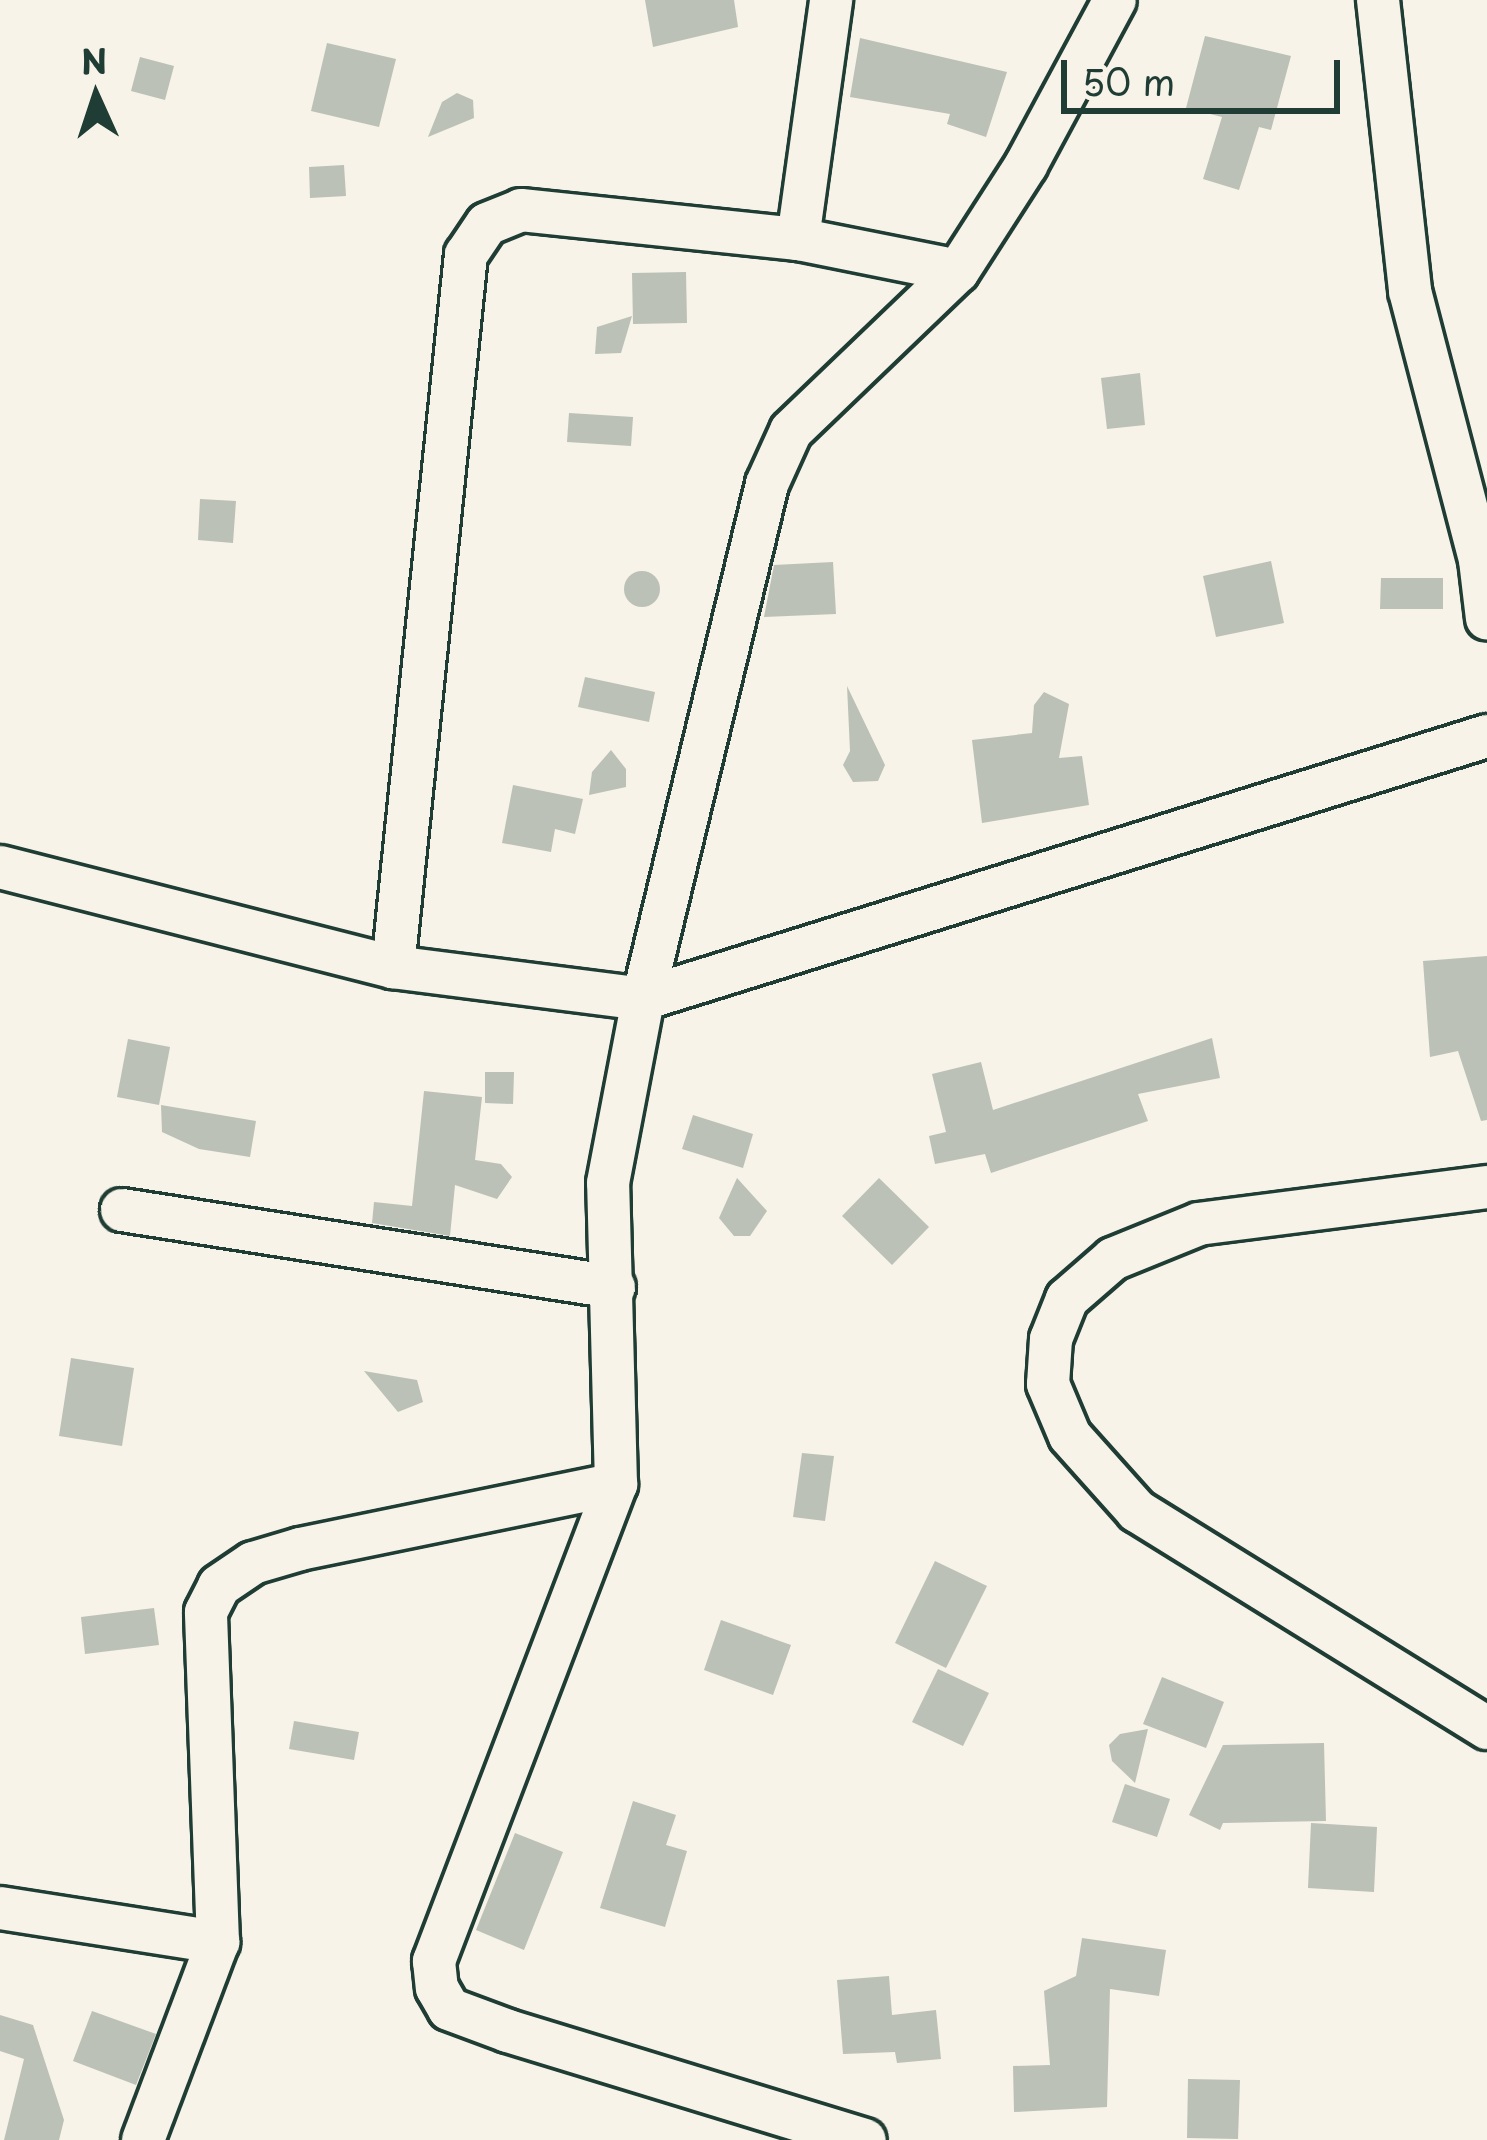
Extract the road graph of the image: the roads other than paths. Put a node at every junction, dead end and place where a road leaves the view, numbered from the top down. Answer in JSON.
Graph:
{"nodes":[{"id":1,"x":832,"y":0,"type":"edge"},
{"id":2,"x":1115,"y":0,"type":"edge"},
{"id":3,"x":1378,"y":0,"type":"edge"},
{"id":4,"x":798,"y":239,"type":"junction"},
{"id":5,"x":958,"y":271,"type":"junction"},
{"id":6,"x":1484,"y":558,"type":"edge"},
{"id":7,"x":1487,"y":619,"type":"edge"},
{"id":8,"x":1487,"y":736,"type":"edge"},
{"id":9,"x":0,"y":867,"type":"edge"},
{"id":10,"x":393,"y":967,"type":"junction"},
{"id":11,"x":643,"y":999,"type":"junction"},
{"id":12,"x":1487,"y":1187,"type":"edge"},
{"id":13,"x":122,"y":1210,"type":"dead end"},
{"id":14,"x":614,"y":1287,"type":"junction"},
{"id":15,"x":616,"y":1484,"type":"junction"},
{"id":16,"x":1487,"y":1728,"type":"edge"},
{"id":17,"x":0,"y":1908,"type":"edge"},
{"id":18,"x":218,"y":1942,"type":"junction"},
{"id":19,"x":143,"y":2140,"type":"edge"},
{"id":20,"x":865,"y":2140,"type":"edge"}],
"edges":[{"from":1,"to":4,"type":"street"},
{"from":2,"to":5,"type":"street"},
{"from":3,"to":6,"type":"street"},
{"from":4,"to":5,"type":"street"},
{"from":4,"to":10,"type":"street"},
{"from":5,"to":11,"type":"street"},
{"from":6,"to":7,"type":"street"},
{"from":8,"to":11,"type":"street"},
{"from":9,"to":10,"type":"street"},
{"from":10,"to":11,"type":"street"},
{"from":11,"to":14,"type":"street"},
{"from":12,"to":16,"type":"street"},
{"from":13,"to":14,"type":"street"},
{"from":14,"to":15,"type":"street"},
{"from":15,"to":18,"type":"street"},
{"from":15,"to":20,"type":"street"},
{"from":17,"to":18,"type":"street"},
{"from":18,"to":19,"type":"street"}]}
